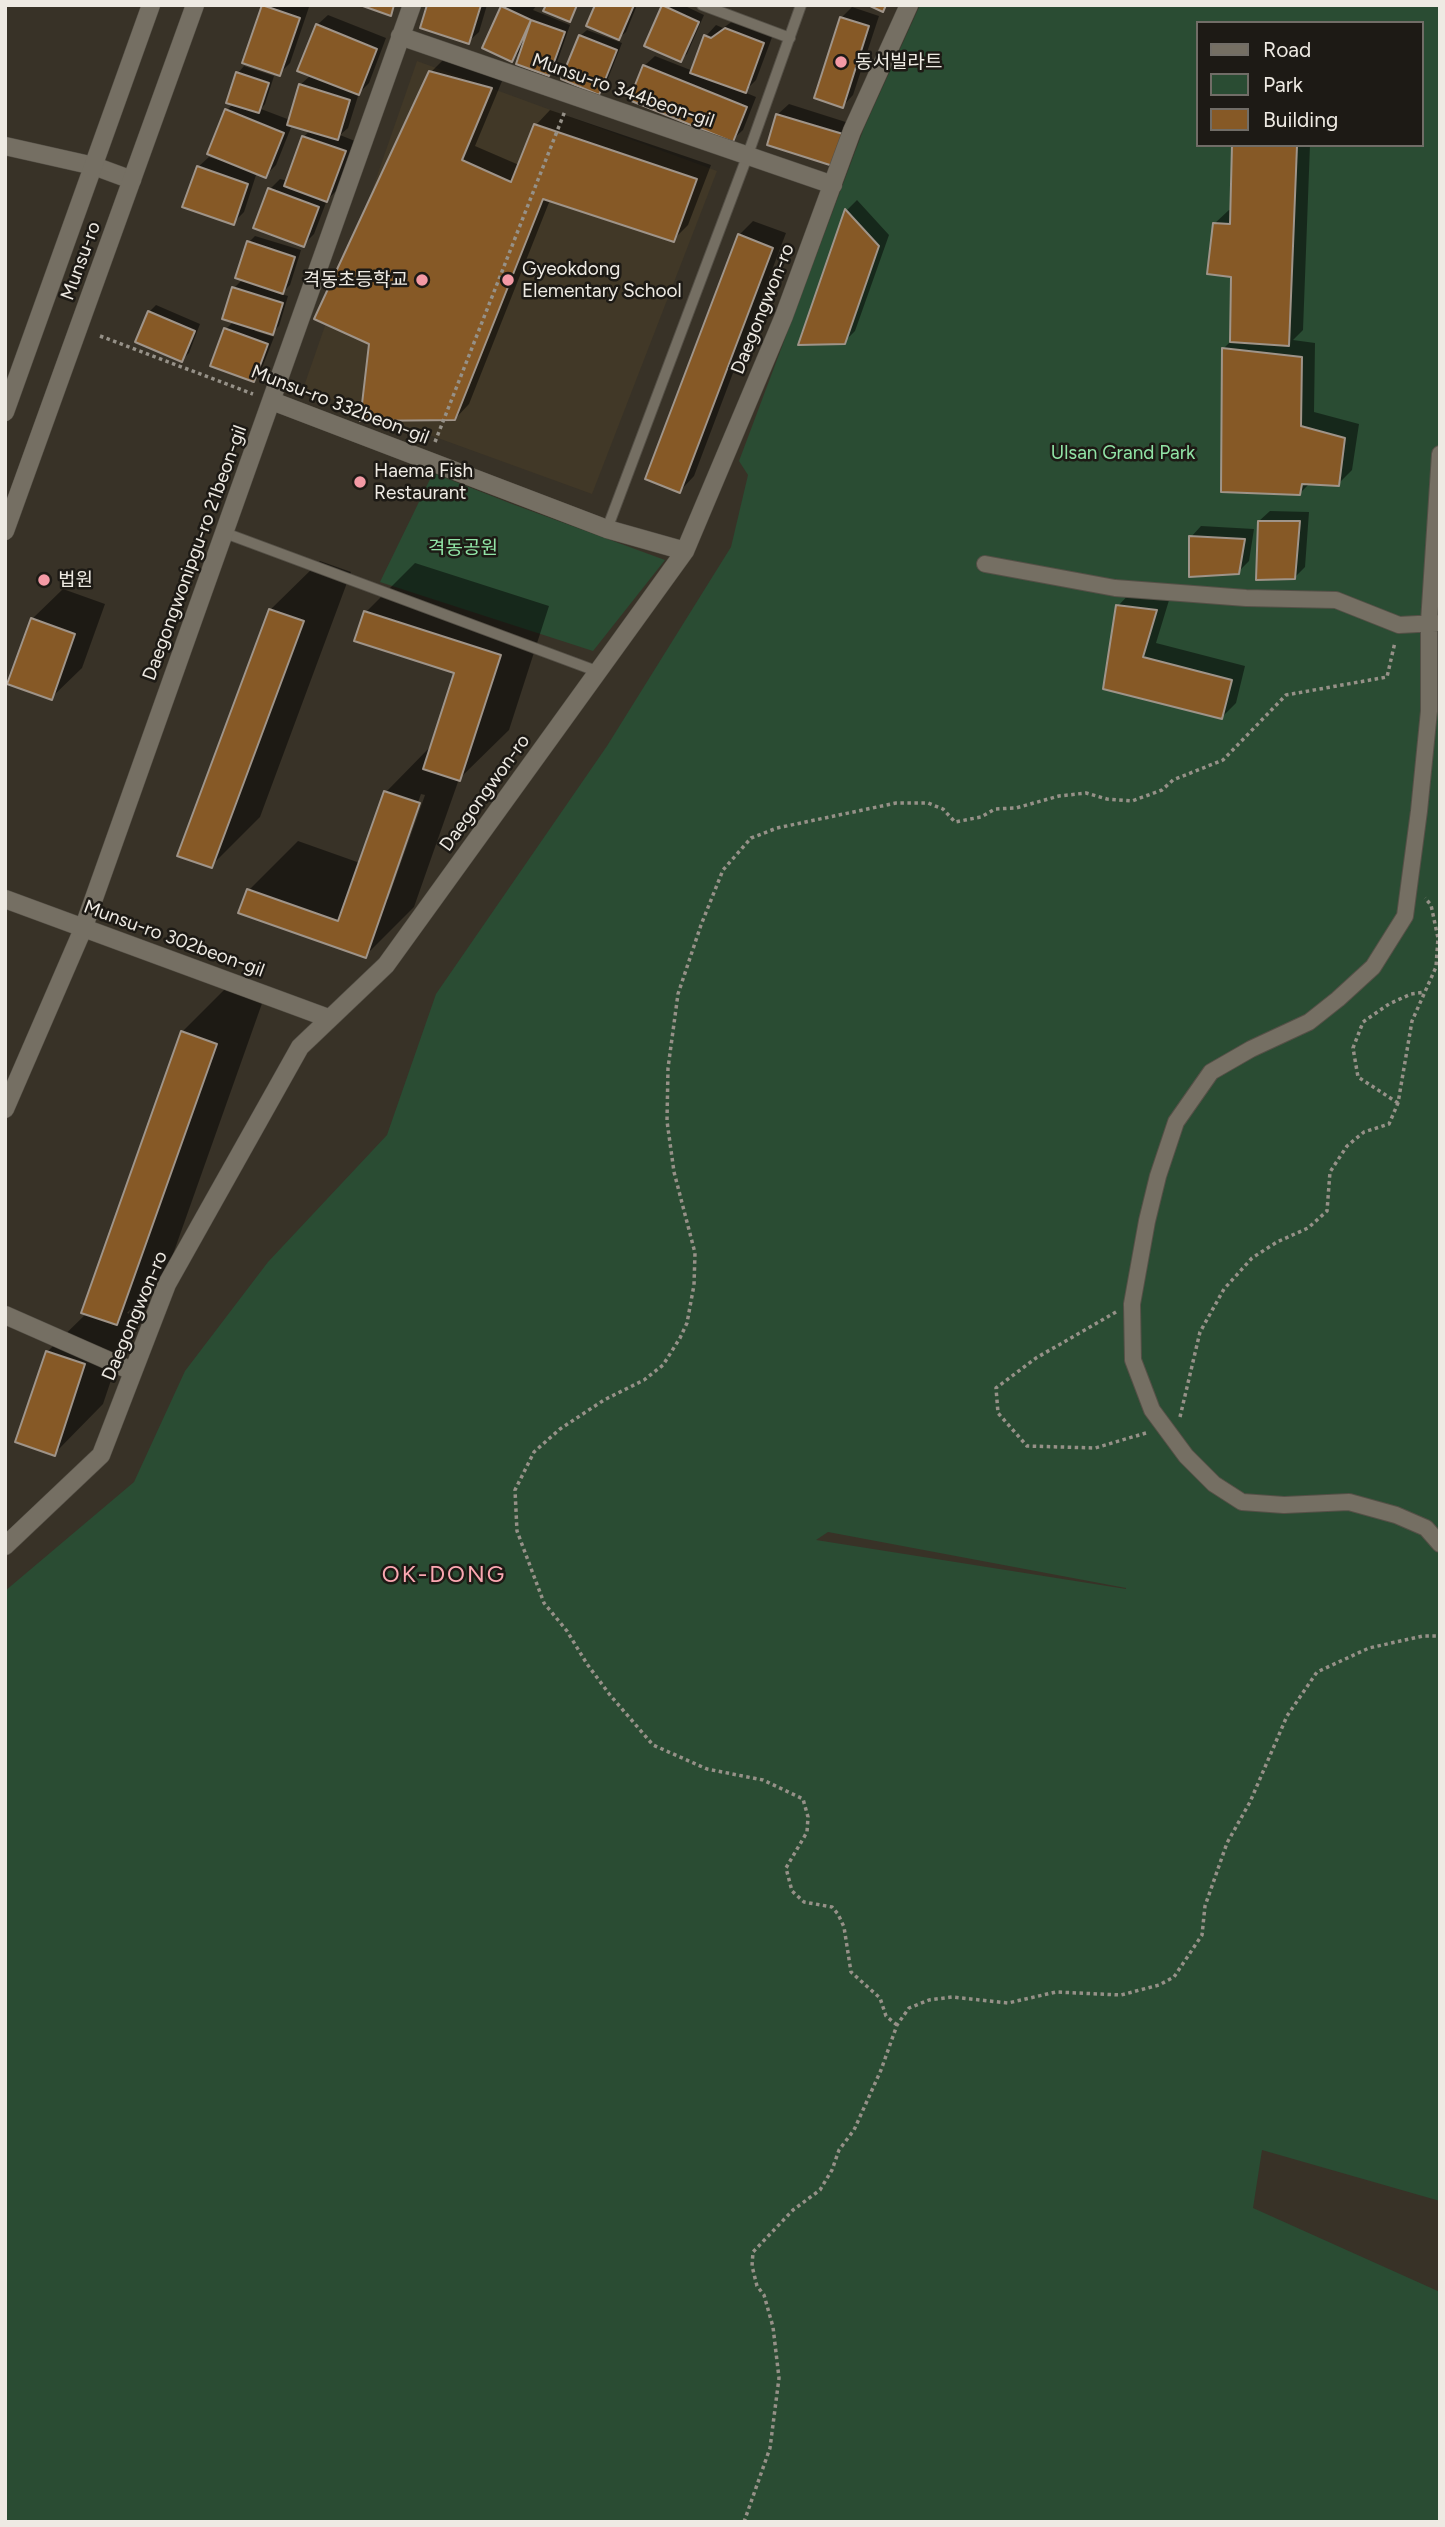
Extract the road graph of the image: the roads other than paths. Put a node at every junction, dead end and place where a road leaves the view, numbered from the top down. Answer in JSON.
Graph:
{"nodes":[{"id":1,"x":151,"y":5,"type":"edge"},
{"id":2,"x":195,"y":5,"type":"edge"},
{"id":3,"x":412,"y":5,"type":"edge"},
{"id":4,"x":702,"y":5,"type":"edge"},
{"id":5,"x":801,"y":5,"type":"edge"},
{"id":6,"x":909,"y":5,"type":"edge"},
{"id":7,"x":400,"y":36,"type":"junction"},
{"id":8,"x":790,"y":38,"type":"junction"},
{"id":9,"x":5,"y":146,"type":"edge"},
{"id":10,"x":747,"y":156,"type":"junction"},
{"id":11,"x":94,"y":166,"type":"junction"},
{"id":12,"x":132,"y":180,"type":"junction"},
{"id":13,"x":833,"y":186,"type":"junction"},
{"id":14,"x":272,"y":401,"type":"junction"},
{"id":15,"x":5,"y":412,"type":"edge"},
{"id":16,"x":1440,"y":454,"type":"edge"},
{"id":17,"x":607,"y":529,"type":"junction"},
{"id":18,"x":5,"y":531,"type":"edge"},
{"id":19,"x":225,"y":533,"type":"junction"},
{"id":20,"x":685,"y":551,"type":"junction"},
{"id":21,"x":985,"y":564,"type":"dead end"},
{"id":22,"x":1434,"y":623,"type":"edge"},
{"id":23,"x":599,"y":672,"type":"junction"},
{"id":24,"x":5,"y":899,"type":"edge"},
{"id":25,"x":83,"y":929,"type":"junction"},
{"id":26,"x":328,"y":1018,"type":"junction"},
{"id":27,"x":5,"y":1109,"type":"edge"},
{"id":28,"x":5,"y":1315,"type":"edge"},
{"id":29,"x":132,"y":1371,"type":"junction"},
{"id":30,"x":1440,"y":1544,"type":"edge"},
{"id":31,"x":5,"y":1546,"type":"edge"}],
"edges":[{"from":1,"to":11,"type":"street","name":"Munsu-ro"},
{"from":2,"to":12,"type":"street","name":"Munsu-ro"},
{"from":3,"to":7,"type":"street","name":"Daegongwonipgu-ro 21beon-gil"},
{"from":4,"to":8,"type":"lane"},
{"from":5,"to":8,"type":"lane"},
{"from":6,"to":13,"type":"street","name":"Daegongwon-ro"},
{"from":7,"to":10,"type":"street","name":"Munsu-ro 344beon-gil"},
{"from":7,"to":14,"type":"street","name":"Daegongwonipgu-ro 21beon-gil"},
{"from":8,"to":10,"type":"lane"},
{"from":9,"to":11,"type":"street"},
{"from":10,"to":13,"type":"street","name":"Munsu-ro 344beon-gil"},
{"from":10,"to":17,"type":"lane"},
{"from":11,"to":12,"type":"street"},
{"from":11,"to":15,"type":"street","name":"Munsu-ro"},
{"from":12,"to":18,"type":"street","name":"Munsu-ro"},
{"from":13,"to":20,"type":"street","name":"Daegongwon-ro"},
{"from":14,"to":17,"type":"street","name":"Munsu-ro 332beon-gil"},
{"from":14,"to":19,"type":"street","name":"Daegongwonipgu-ro 21beon-gil"},
{"from":16,"to":22,"type":"street"},
{"from":17,"to":20,"type":"street","name":"Munsu-ro 332beon-gil"},
{"from":19,"to":23,"type":"lane"},
{"from":19,"to":25,"type":"street","name":"Daegongwonipgu-ro 21beon-gil"},
{"from":20,"to":23,"type":"street","name":"Daegongwon-ro"},
{"from":21,"to":22,"type":"street"},
{"from":22,"to":30,"type":"street"},
{"from":23,"to":26,"type":"street","name":"Daegongwon-ro"},
{"from":24,"to":25,"type":"street","name":"Munsu-ro 302beon-gil"},
{"from":25,"to":26,"type":"street","name":"Munsu-ro 302beon-gil"},
{"from":25,"to":27,"type":"street","name":"Daegongwonipgu-ro 21beon-gil"},
{"from":26,"to":29,"type":"street","name":"Daegongwon-ro"},
{"from":28,"to":29,"type":"street"},
{"from":29,"to":31,"type":"street","name":"Daegongwon-ro"}]}
